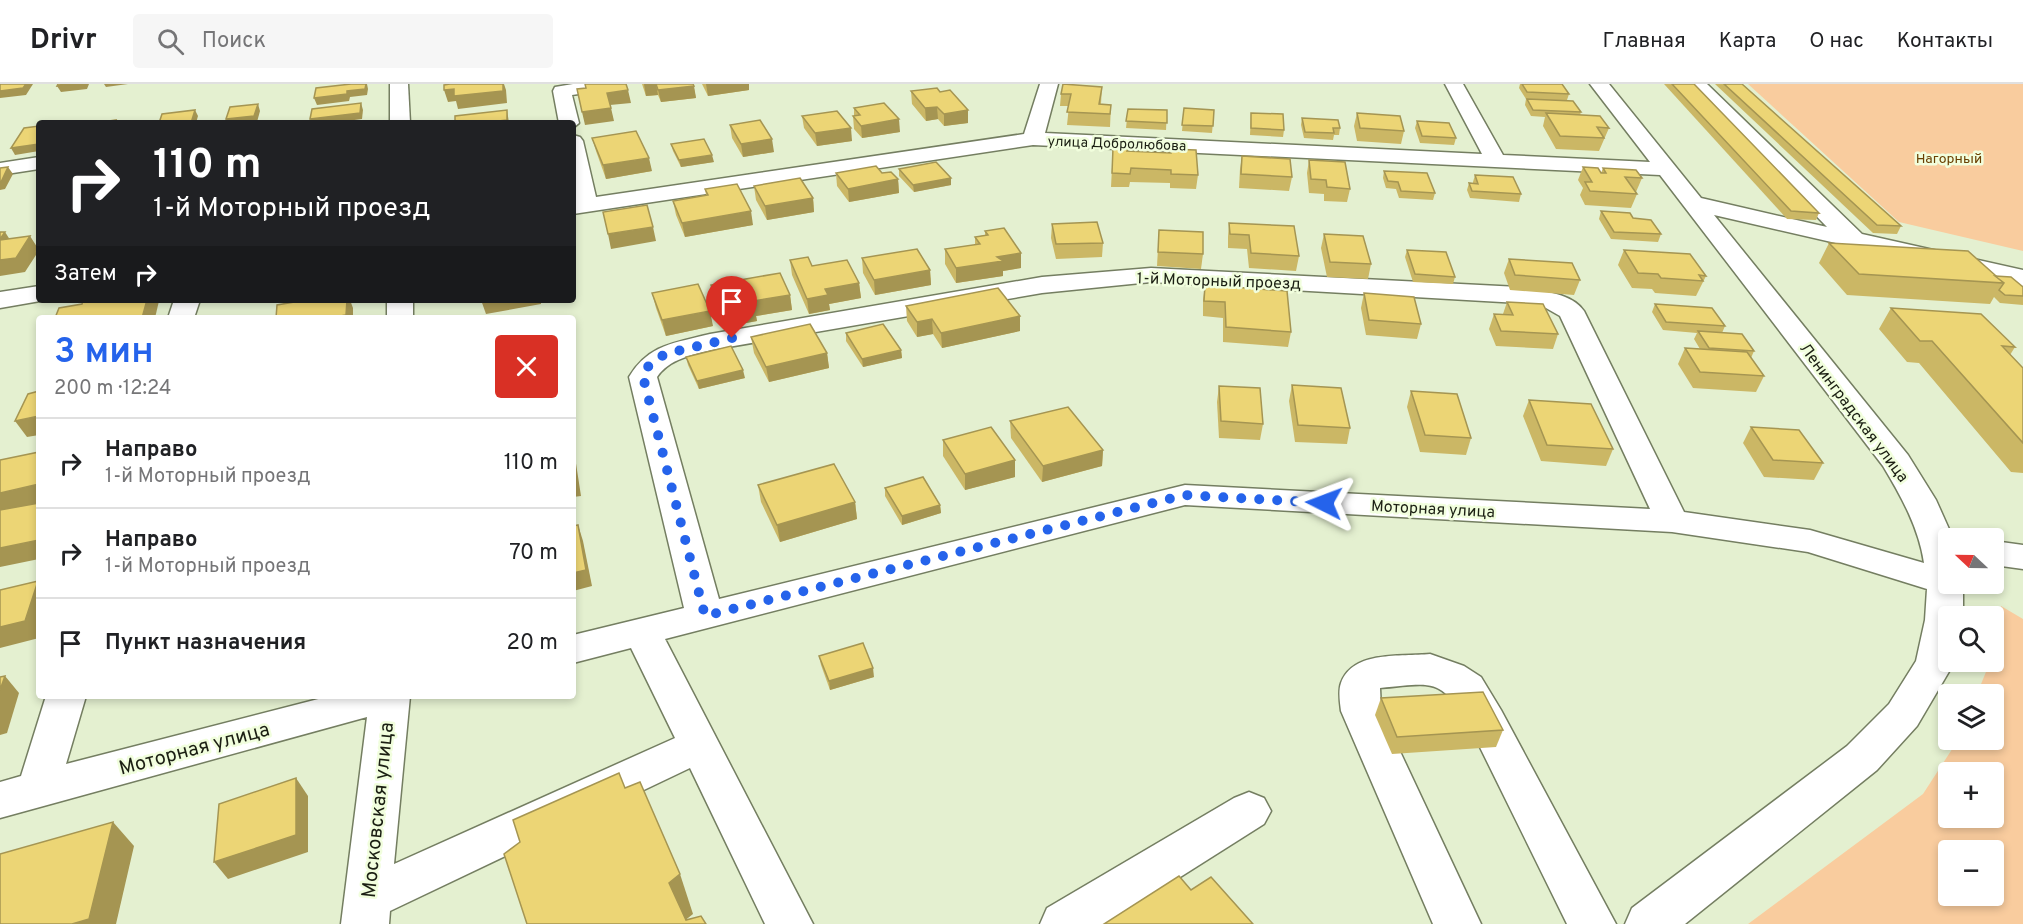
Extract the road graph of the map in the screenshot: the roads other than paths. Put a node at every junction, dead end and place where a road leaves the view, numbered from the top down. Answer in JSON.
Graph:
{"nodes":[{"id":1,"x":399,"y":84,"type":"edge"},
{"id":2,"x":614,"y":84,"type":"edge"},
{"id":3,"x":1049,"y":84,"type":"edge"},
{"id":4,"x":1454,"y":84,"type":"edge"},
{"id":5,"x":1599,"y":84,"type":"edge"},
{"id":6,"x":1697,"y":84,"type":"edge"},
{"id":7,"x":400,"y":120,"type":"edge"},
{"id":8,"x":568,"y":120,"type":"edge"},
{"id":9,"x":1033,"y":139,"type":"junction"},
{"id":10,"x":1495,"y":159,"type":"junction"},
{"id":11,"x":36,"y":163,"type":"edge"},
{"id":12,"x":0,"y":169,"type":"edge"},
{"id":13,"x":576,"y":169,"type":"edge"},
{"id":14,"x":1665,"y":169,"type":"junction"},
{"id":15,"x":1692,"y":203,"type":"junction"},
{"id":16,"x":580,"y":206,"type":"edge"},
{"id":17,"x":1852,"y":239,"type":"junction"},
{"id":18,"x":2023,"y":278,"type":"edge"},
{"id":19,"x":36,"y":294,"type":"edge"},
{"id":20,"x":0,"y":300,"type":"edge"},
{"id":21,"x":1672,"y":520,"type":"junction"},
{"id":22,"x":1938,"y":534,"type":"edge"},
{"id":23,"x":2004,"y":554,"type":"edge"},
{"id":24,"x":2023,"y":557,"type":"edge"},
{"id":25,"x":1938,"y":580,"type":"edge"},
{"id":26,"x":1945,"y":594,"type":"edge"},
{"id":27,"x":705,"y":616,"type":"junction"},
{"id":28,"x":642,"y":632,"type":"junction"},
{"id":29,"x":576,"y":648,"type":"edge"},
{"id":30,"x":65,"y":699,"type":"edge"},
{"id":31,"x":378,"y":699,"type":"edge"},
{"id":32,"x":389,"y":699,"type":"edge"},
{"id":33,"x":699,"y":746,"type":"junction"},
{"id":34,"x":19,"y":794,"type":"edge"},
{"id":35,"x":1249,"y":811,"type":"dead end"},
{"id":36,"x":366,"y":912,"type":"edge"},
{"id":37,"x":789,"y":924,"type":"edge"},
{"id":38,"x":1064,"y":924,"type":"edge"},
{"id":39,"x":1457,"y":924,"type":"edge"},
{"id":40,"x":1592,"y":924,"type":"edge"},
{"id":41,"x":1649,"y":924,"type":"edge"}],
"edges":[{"from":1,"to":7,"type":"street"},
{"from":2,"to":8,"type":"street"},
{"from":3,"to":9,"type":"street"},
{"from":4,"to":10,"type":"street"},
{"from":5,"to":14,"type":"street","name":"Ленинградская улица"},
{"from":6,"to":17,"type":"street"},
{"from":9,"to":10,"type":"street","name":"улица Добролюбова"},
{"from":9,"to":16,"type":"street","name":"улица Добролюбова"},
{"from":10,"to":14,"type":"street","name":"улица Добролюбова"},
{"from":11,"to":12,"type":"street"},
{"from":13,"to":16,"type":"street"},
{"from":14,"to":15,"type":"street","name":"Ленинградская улица"},
{"from":15,"to":17,"type":"street"},
{"from":15,"to":22,"type":"street","name":"Ленинградская улица"},
{"from":17,"to":18,"type":"street"},
{"from":19,"to":20,"type":"street"},
{"from":21,"to":25,"type":"street","name":"Моторная улица"},
{"from":21,"to":27,"type":"street","name":"Моторная улица"},
{"from":21,"to":27,"type":"street","name":"1-й Моторный проезд"},
{"from":23,"to":24,"type":"street"},
{"from":26,"to":41,"type":"street","name":"Ленинградская улица"},
{"from":27,"to":28,"type":"street","name":"Моторная улица"},
{"from":28,"to":29,"type":"street","name":"Моторная улица"},
{"from":28,"to":33,"type":"street"},
{"from":30,"to":34,"type":"street"},
{"from":31,"to":34,"type":"street","name":"Моторная улица"},
{"from":32,"to":36,"type":"street","name":"Московская улица"},
{"from":33,"to":36,"type":"street"},
{"from":33,"to":37,"type":"street"},
{"from":35,"to":38,"type":"street"},
{"from":39,"to":40,"type":"street"}]}
